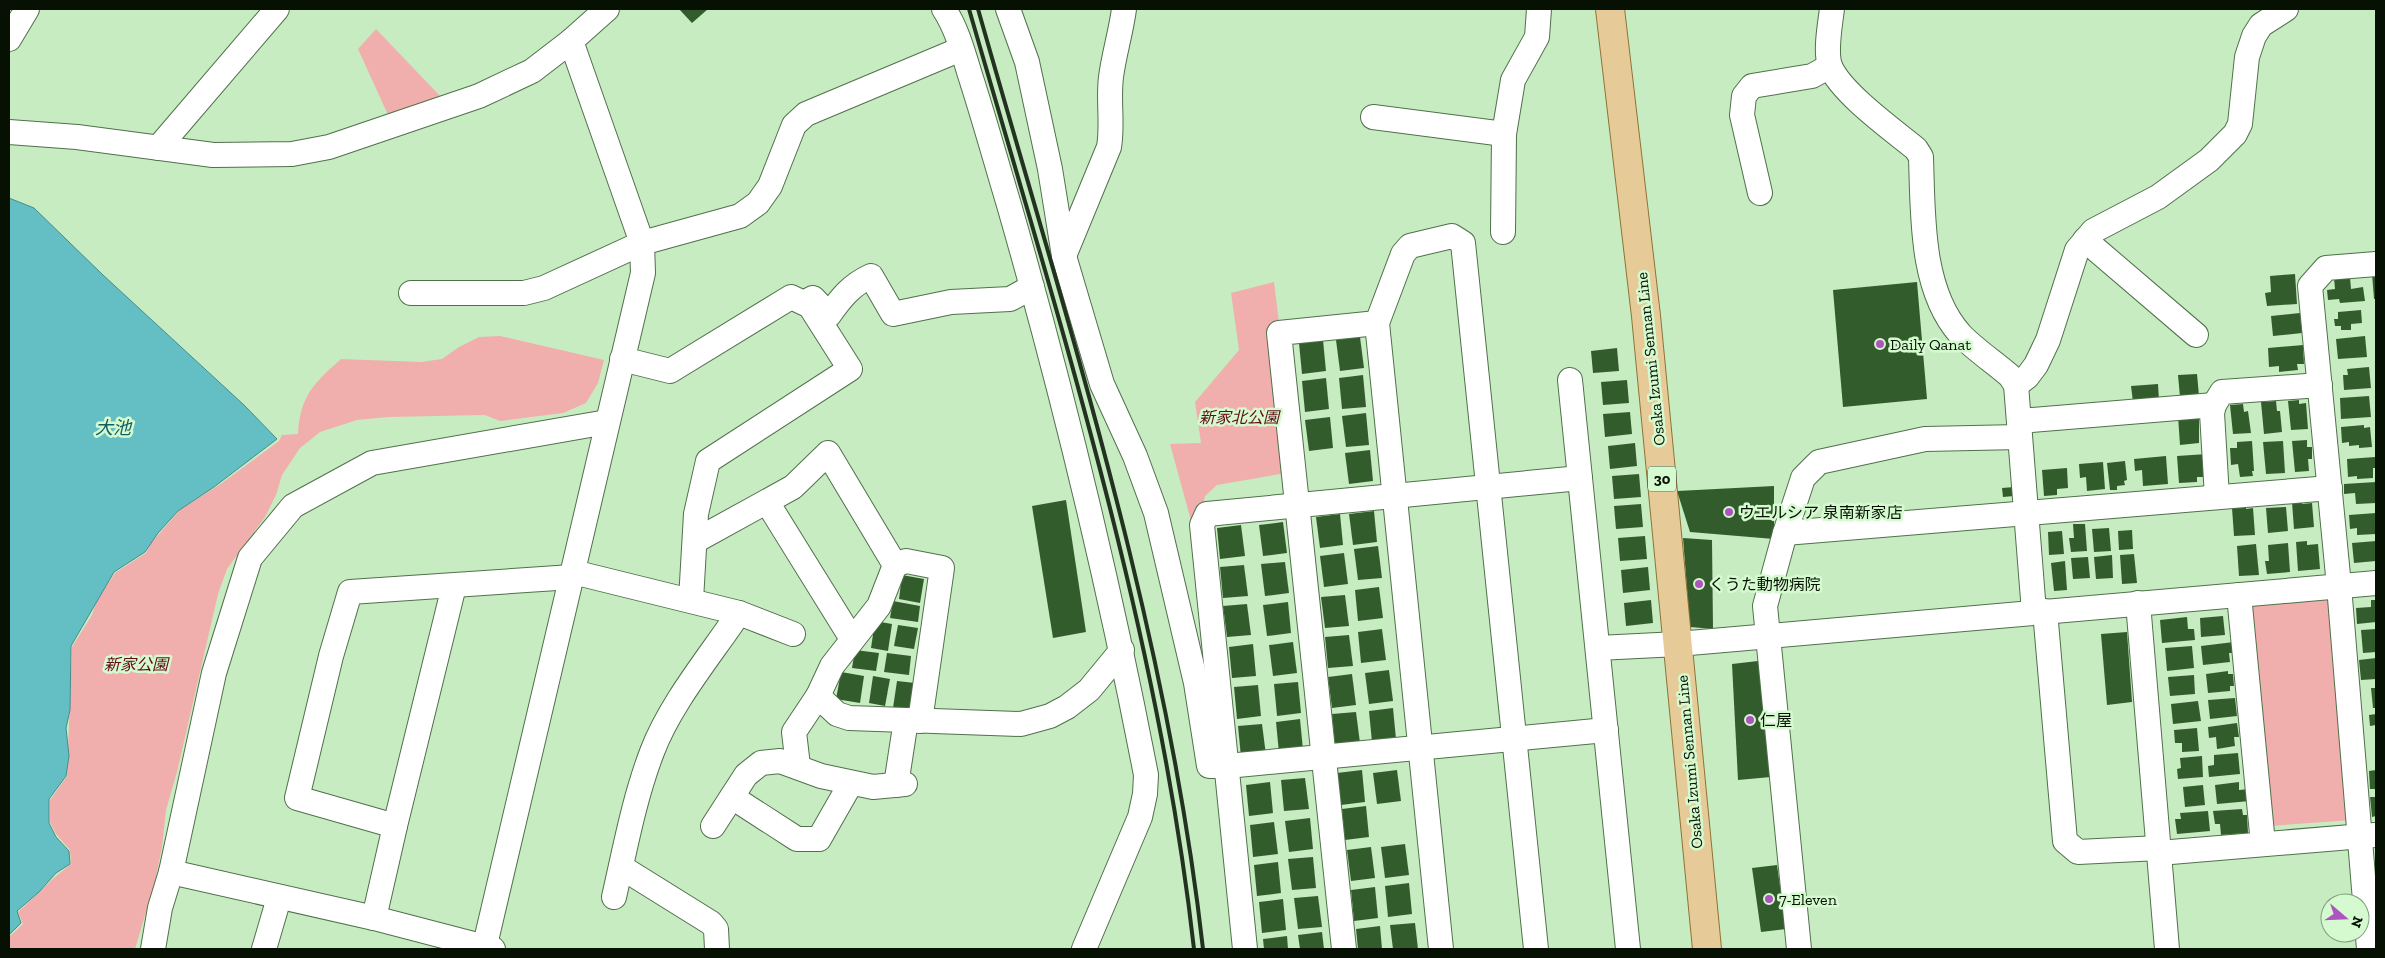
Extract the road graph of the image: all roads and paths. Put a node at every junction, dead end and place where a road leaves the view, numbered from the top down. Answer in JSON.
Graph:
{"nodes":[{"id":1,"x":27,"y":9,"type":"edge"},
{"id":2,"x":277,"y":9,"type":"edge"},
{"id":3,"x":607,"y":9,"type":"edge"},
{"id":4,"x":944,"y":9,"type":"edge"},
{"id":5,"x":1008,"y":9,"type":"edge"},
{"id":6,"x":1124,"y":9,"type":"edge"},
{"id":7,"x":1539,"y":9,"type":"edge"},
{"id":8,"x":1610,"y":9,"type":"edge"},
{"id":9,"x":1832,"y":9,"type":"edge"},
{"id":10,"x":2286,"y":9,"type":"edge"},
{"id":11,"x":9,"y":39,"type":"edge"},
{"id":12,"x":571,"y":42,"type":"junction"},
{"id":13,"x":961,"y":49,"type":"junction"},
{"id":14,"x":1830,"y":66,"type":"junction"},
{"id":15,"x":1373,"y":117,"type":"dead end"},
{"id":16,"x":9,"y":132,"type":"edge"},
{"id":17,"x":1504,"y":134,"type":"junction"},
{"id":18,"x":158,"y":148,"type":"junction"},
{"id":19,"x":1760,"y":193,"type":"dead end"},
{"id":20,"x":1503,"y":232,"type":"dead end"},
{"id":21,"x":2085,"y":240,"type":"junction"},
{"id":22,"x":642,"y":243,"type":"junction"},
{"id":23,"x":1064,"y":256,"type":"junction"},
{"id":24,"x":2376,"y":264,"type":"edge"},
{"id":25,"x":1032,"y":287,"type":"junction"},
{"id":26,"x":411,"y":293,"type":"dead end"},
{"id":27,"x":799,"y":301,"type":"junction"},
{"id":28,"x":1377,"y":324,"type":"junction"},
{"id":29,"x":2196,"y":336,"type":"dead end"},
{"id":30,"x":622,"y":359,"type":"junction"},
{"id":31,"x":1570,"y":380,"type":"dead end"},
{"id":32,"x":2016,"y":385,"type":"junction"},
{"id":33,"x":2320,"y":385,"type":"junction"},
{"id":34,"x":2214,"y":405,"type":"junction"},
{"id":35,"x":608,"y":422,"type":"junction"},
{"id":36,"x":2020,"y":429,"type":"junction"},
{"id":37,"x":1580,"y":478,"type":"junction"},
{"id":38,"x":1488,"y":487,"type":"junction"},
{"id":39,"x":2330,"y":488,"type":"junction"},
{"id":40,"x":1393,"y":496,"type":"junction"},
{"id":41,"x":2217,"y":497,"type":"junction"},
{"id":42,"x":767,"y":502,"type":"junction"},
{"id":43,"x":1298,"y":506,"type":"junction"},
{"id":44,"x":2027,"y":513,"type":"junction"},
{"id":45,"x":1784,"y":533,"type":"junction"},
{"id":46,"x":695,"y":541,"type":"junction"},
{"id":47,"x":895,"y":565,"type":"junction"},
{"id":48,"x":572,"y":575,"type":"junction"},
{"id":49,"x":2376,"y":583,"type":"edge"},
{"id":50,"x":454,"y":586,"type":"junction"},
{"id":51,"x":2339,"y":586,"type":"junction"},
{"id":52,"x":2239,"y":595,"type":"junction"},
{"id":53,"x":691,"y":600,"type":"junction"},
{"id":54,"x":2138,"y":603,"type":"junction"},
{"id":55,"x":2040,"y":612,"type":"junction"},
{"id":56,"x":739,"y":613,"type":"junction"},
{"id":57,"x":792,"y":634,"type":"dead end"},
{"id":58,"x":1768,"y":635,"type":"junction"},
{"id":59,"x":852,"y":639,"type":"junction"},
{"id":60,"x":1678,"y":644,"type":"junction"},
{"id":61,"x":1598,"y":648,"type":"junction"},
{"id":62,"x":1122,"y":650,"type":"junction"},
{"id":63,"x":818,"y":696,"type":"junction"},
{"id":64,"x":913,"y":720,"type":"junction"},
{"id":65,"x":1606,"y":730,"type":"junction"},
{"id":66,"x":1514,"y":739,"type":"junction"},
{"id":67,"x":1420,"y":748,"type":"junction"},
{"id":68,"x":1324,"y":757,"type":"junction"},
{"id":69,"x":798,"y":766,"type":"junction"},
{"id":70,"x":1227,"y":766,"type":"junction"},
{"id":71,"x":851,"y":783,"type":"junction"},
{"id":72,"x":732,"y":797,"type":"junction"},
{"id":73,"x":395,"y":826,"type":"junction"},
{"id":74,"x":713,"y":826,"type":"dead end"},
{"id":75,"x":2368,"y":836,"type":"edge"},
{"id":76,"x":2263,"y":844,"type":"junction"},
{"id":77,"x":2159,"y":850,"type":"junction"},
{"id":78,"x":621,"y":867,"type":"junction"},
{"id":79,"x":171,"y":872,"type":"junction"},
{"id":80,"x":614,"y":897,"type":"dead end"},
{"id":81,"x":279,"y":898,"type":"junction"},
{"id":82,"x":374,"y":918,"type":"junction"},
{"id":83,"x":153,"y":949,"type":"edge"},
{"id":84,"x":264,"y":949,"type":"edge"},
{"id":85,"x":487,"y":949,"type":"edge"},
{"id":86,"x":717,"y":949,"type":"edge"},
{"id":87,"x":1084,"y":949,"type":"edge"},
{"id":88,"x":1245,"y":949,"type":"edge"},
{"id":89,"x":1344,"y":949,"type":"edge"},
{"id":90,"x":1441,"y":949,"type":"edge"},
{"id":91,"x":1536,"y":949,"type":"edge"},
{"id":92,"x":1628,"y":949,"type":"edge"},
{"id":93,"x":1707,"y":949,"type":"edge"},
{"id":94,"x":1799,"y":949,"type":"edge"},
{"id":95,"x":2167,"y":949,"type":"edge"},
{"id":96,"x":2369,"y":949,"type":"edge"}],
"edges":[{"from":1,"to":11,"type":"street"},
{"from":2,"to":18,"type":"street"},
{"from":3,"to":12,"type":"street"},
{"from":4,"to":13,"type":"street"},
{"from":5,"to":23,"type":"street"},
{"from":6,"to":23,"type":"street"},
{"from":7,"to":17,"type":"street"},
{"from":8,"to":60,"type":"main road","name":"Osaka Izumi Sennan Line","number":"30"},
{"from":9,"to":14,"type":"street"},
{"from":10,"to":21,"type":"street"},
{"from":12,"to":18,"type":"street"},
{"from":12,"to":22,"type":"street"},
{"from":13,"to":22,"type":"street"},
{"from":13,"to":25,"type":"street"},
{"from":14,"to":19,"type":"street"},
{"from":14,"to":32,"type":"street"},
{"from":15,"to":17,"type":"street"},
{"from":16,"to":18,"type":"street"},
{"from":17,"to":20,"type":"street"},
{"from":21,"to":29,"type":"street"},
{"from":21,"to":32,"type":"street"},
{"from":22,"to":26,"type":"street"},
{"from":22,"to":30,"type":"street"},
{"from":23,"to":70,"type":"street"},
{"from":24,"to":33,"type":"street"},
{"from":25,"to":27,"type":"street"},
{"from":25,"to":62,"type":"street"},
{"from":27,"to":30,"type":"street"},
{"from":27,"to":46,"type":"street"},
{"from":28,"to":38,"type":"street"},
{"from":28,"to":40,"type":"street"},
{"from":28,"to":43,"type":"street"},
{"from":30,"to":35,"type":"street"},
{"from":31,"to":37,"type":"street"},
{"from":32,"to":36,"type":"street"},
{"from":33,"to":34,"type":"street"},
{"from":33,"to":39,"type":"street"},
{"from":34,"to":36,"type":"street"},
{"from":34,"to":41,"type":"street"},
{"from":35,"to":48,"type":"street"},
{"from":35,"to":79,"type":"street"},
{"from":36,"to":44,"type":"street"},
{"from":36,"to":45,"type":"street"},
{"from":37,"to":38,"type":"street"},
{"from":37,"to":61,"type":"street"},
{"from":38,"to":40,"type":"street"},
{"from":38,"to":66,"type":"street"},
{"from":39,"to":41,"type":"street"},
{"from":39,"to":51,"type":"street"},
{"from":40,"to":43,"type":"street"},
{"from":40,"to":67,"type":"street"},
{"from":41,"to":44,"type":"street"},
{"from":42,"to":46,"type":"street"},
{"from":42,"to":47,"type":"street"},
{"from":42,"to":59,"type":"street"},
{"from":43,"to":68,"type":"street"},
{"from":43,"to":70,"type":"street"},
{"from":44,"to":45,"type":"street"},
{"from":44,"to":55,"type":"street"},
{"from":45,"to":58,"type":"street"},
{"from":46,"to":53,"type":"street"},
{"from":47,"to":59,"type":"street"},
{"from":47,"to":64,"type":"street"},
{"from":48,"to":50,"type":"street"},
{"from":48,"to":53,"type":"street"},
{"from":48,"to":85,"type":"street"},
{"from":49,"to":51,"type":"street"},
{"from":50,"to":73,"type":"street"},
{"from":50,"to":73,"type":"street"},
{"from":51,"to":52,"type":"street"},
{"from":51,"to":75,"type":"street"},
{"from":52,"to":54,"type":"street"},
{"from":52,"to":76,"type":"street"},
{"from":53,"to":56,"type":"street"},
{"from":54,"to":55,"type":"street"},
{"from":54,"to":77,"type":"street"},
{"from":55,"to":58,"type":"street"},
{"from":55,"to":77,"type":"street"},
{"from":56,"to":57,"type":"street"},
{"from":56,"to":78,"type":"street"},
{"from":58,"to":60,"type":"street"},
{"from":58,"to":94,"type":"street"},
{"from":59,"to":63,"type":"street"},
{"from":60,"to":61,"type":"street"},
{"from":60,"to":93,"type":"main road","name":"Osaka Izumi Sennan Line","number":"30"},
{"from":61,"to":65,"type":"street"},
{"from":62,"to":64,"type":"street"},
{"from":62,"to":87,"type":"street"},
{"from":63,"to":64,"type":"street"},
{"from":63,"to":69,"type":"street"},
{"from":64,"to":71,"type":"street"},
{"from":65,"to":66,"type":"street"},
{"from":65,"to":92,"type":"street"},
{"from":66,"to":67,"type":"street"},
{"from":66,"to":91,"type":"street"},
{"from":67,"to":68,"type":"street"},
{"from":67,"to":90,"type":"street"},
{"from":68,"to":70,"type":"street"},
{"from":68,"to":89,"type":"street"},
{"from":69,"to":71,"type":"street"},
{"from":69,"to":72,"type":"street"},
{"from":70,"to":88,"type":"street"},
{"from":71,"to":72,"type":"street"},
{"from":72,"to":74,"type":"street"},
{"from":73,"to":82,"type":"street"},
{"from":75,"to":76,"type":"street"},
{"from":75,"to":96,"type":"street"},
{"from":76,"to":77,"type":"street"},
{"from":77,"to":95,"type":"street"},
{"from":78,"to":80,"type":"street"},
{"from":78,"to":86,"type":"street"},
{"from":79,"to":81,"type":"street"},
{"from":79,"to":83,"type":"street"},
{"from":81,"to":82,"type":"street"},
{"from":81,"to":84,"type":"street"},
{"from":82,"to":85,"type":"street"}]}
